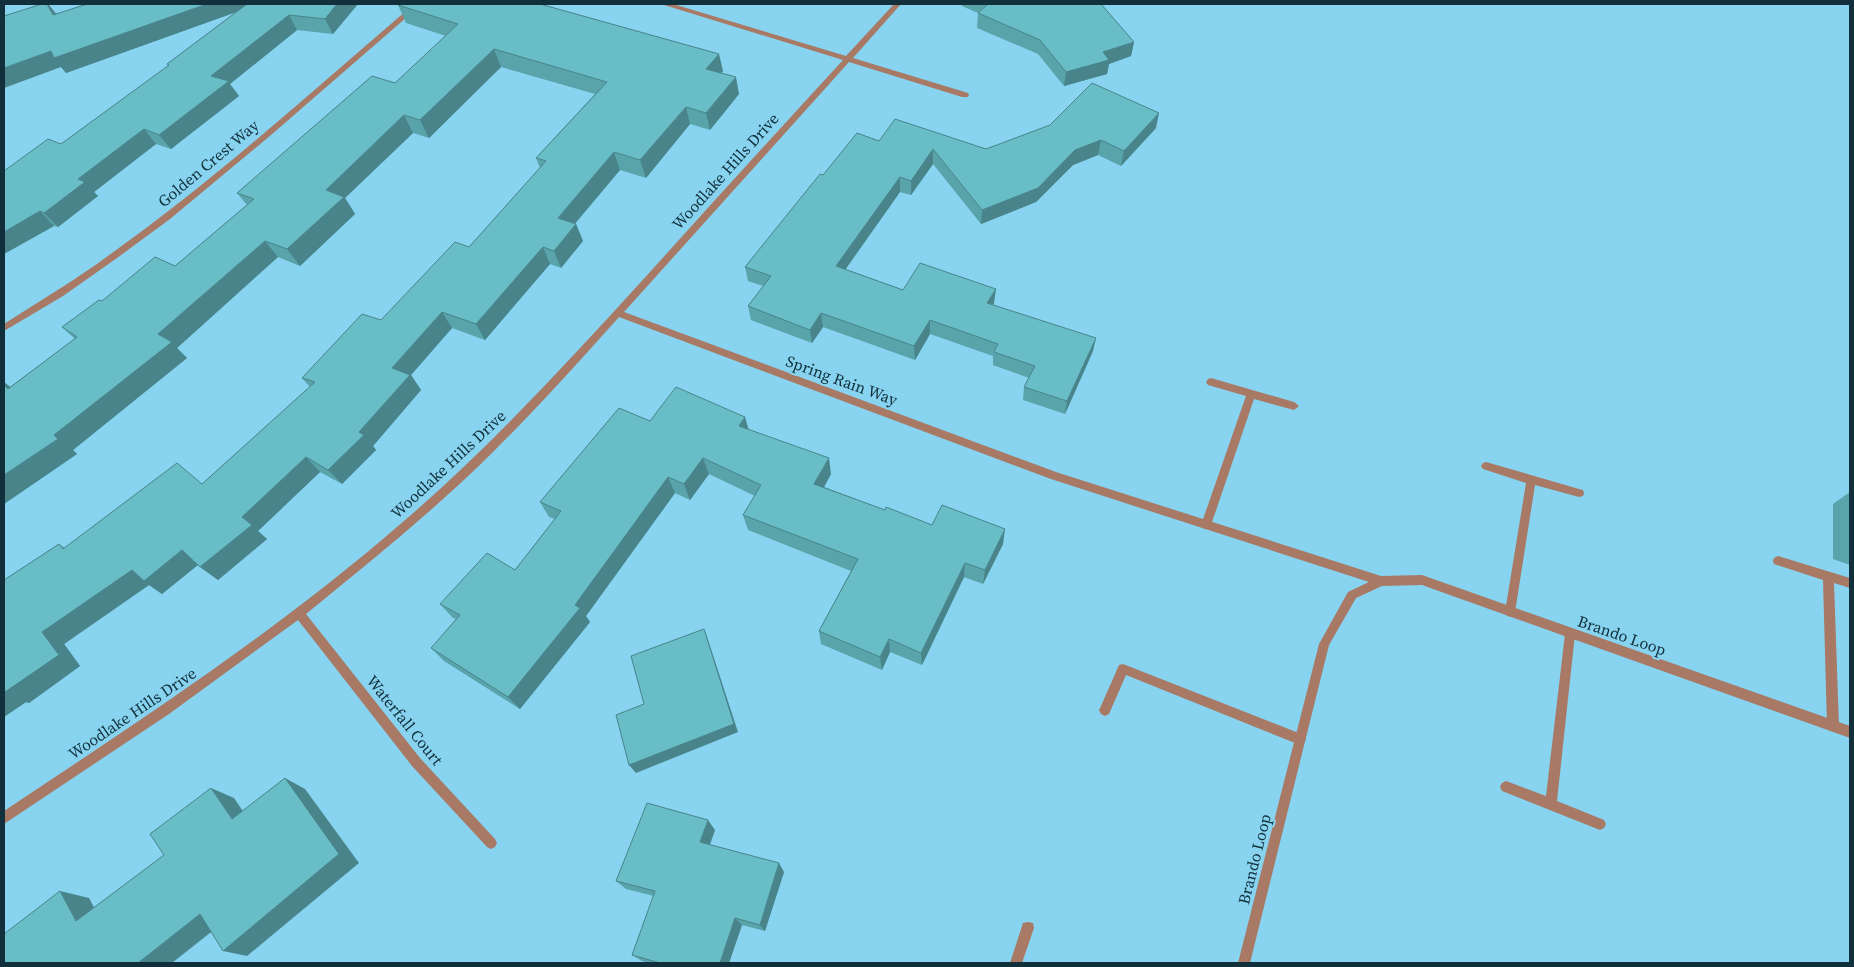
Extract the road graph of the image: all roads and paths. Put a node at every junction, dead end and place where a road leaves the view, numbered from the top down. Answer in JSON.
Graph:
{"nodes":[{"id":1,"x":418,"y":4,"type":"edge"},
{"id":2,"x":666,"y":4,"type":"edge"},
{"id":3,"x":898,"y":4,"type":"edge"},
{"id":4,"x":848,"y":59,"type":"junction"},
{"id":5,"x":965,"y":95,"type":"dead end"},
{"id":6,"x":618,"y":313,"type":"junction"},
{"id":7,"x":4,"y":328,"type":"edge"},
{"id":8,"x":1211,"y":382,"type":"dead end"},
{"id":9,"x":1251,"y":394,"type":"junction"},
{"id":10,"x":1294,"y":406,"type":"dead end"},
{"id":11,"x":1486,"y":466,"type":"dead end"},
{"id":12,"x":1055,"y":476,"type":"joint"},
{"id":13,"x":1531,"y":480,"type":"junction"},
{"id":14,"x":1579,"y":493,"type":"dead end"},
{"id":15,"x":1206,"y":525,"type":"junction"},
{"id":16,"x":1778,"y":561,"type":"dead end"},
{"id":17,"x":1828,"y":577,"type":"junction"},
{"id":18,"x":1381,"y":581,"type":"junction"},
{"id":19,"x":1850,"y":583,"type":"edge"},
{"id":20,"x":1510,"y":612,"type":"junction"},
{"id":21,"x":300,"y":613,"type":"junction"},
{"id":22,"x":1570,"y":634,"type":"junction"},
{"id":23,"x":1104,"y":710,"type":"dead end"},
{"id":24,"x":1833,"y":726,"type":"junction"},
{"id":25,"x":1850,"y":732,"type":"edge"},
{"id":26,"x":1300,"y":739,"type":"junction"},
{"id":27,"x":1506,"y":787,"type":"dead end"},
{"id":28,"x":1551,"y":804,"type":"junction"},
{"id":29,"x":4,"y":818,"type":"edge"},
{"id":30,"x":1600,"y":824,"type":"dead end"},
{"id":31,"x":491,"y":843,"type":"dead end"},
{"id":32,"x":1028,"y":928,"type":"dead end"},
{"id":33,"x":1016,"y":963,"type":"edge"},
{"id":34,"x":1244,"y":963,"type":"edge"}],
"edges":[{"from":1,"to":7,"type":"street","name":"Golden Crest Way"},
{"from":2,"to":4,"type":"street"},
{"from":3,"to":4,"type":"street","name":"Woodlake Hills Drive"},
{"from":4,"to":5,"type":"street"},
{"from":4,"to":6,"type":"street","name":"Woodlake Hills Drive"},
{"from":6,"to":12,"type":"street","name":"Spring Rain Way"},
{"from":6,"to":21,"type":"street","name":"Woodlake Hills Drive"},
{"from":8,"to":9,"type":"street"},
{"from":9,"to":10,"type":"street"},
{"from":9,"to":15,"type":"street"},
{"from":11,"to":13,"type":"street"},
{"from":12,"to":15,"type":"street","name":"Brando Loop"},
{"from":13,"to":14,"type":"street"},
{"from":13,"to":20,"type":"street"},
{"from":15,"to":18,"type":"street","name":"Brando Loop"},
{"from":16,"to":17,"type":"street"},
{"from":17,"to":19,"type":"street"},
{"from":17,"to":24,"type":"street"},
{"from":18,"to":20,"type":"street","name":"Brando Loop"},
{"from":18,"to":26,"type":"street","name":"Brando Loop"},
{"from":20,"to":22,"type":"street","name":"Brando Loop"},
{"from":21,"to":29,"type":"street","name":"Woodlake Hills Drive"},
{"from":21,"to":31,"type":"street","name":"Waterfall Court"},
{"from":22,"to":24,"type":"street","name":"Brando Loop"},
{"from":22,"to":28,"type":"street"},
{"from":23,"to":26,"type":"street"},
{"from":24,"to":25,"type":"street","name":"Brando Loop"},
{"from":26,"to":34,"type":"street","name":"Brando Loop"},
{"from":27,"to":28,"type":"street"},
{"from":28,"to":30,"type":"street"},
{"from":32,"to":33,"type":"street"}]}
